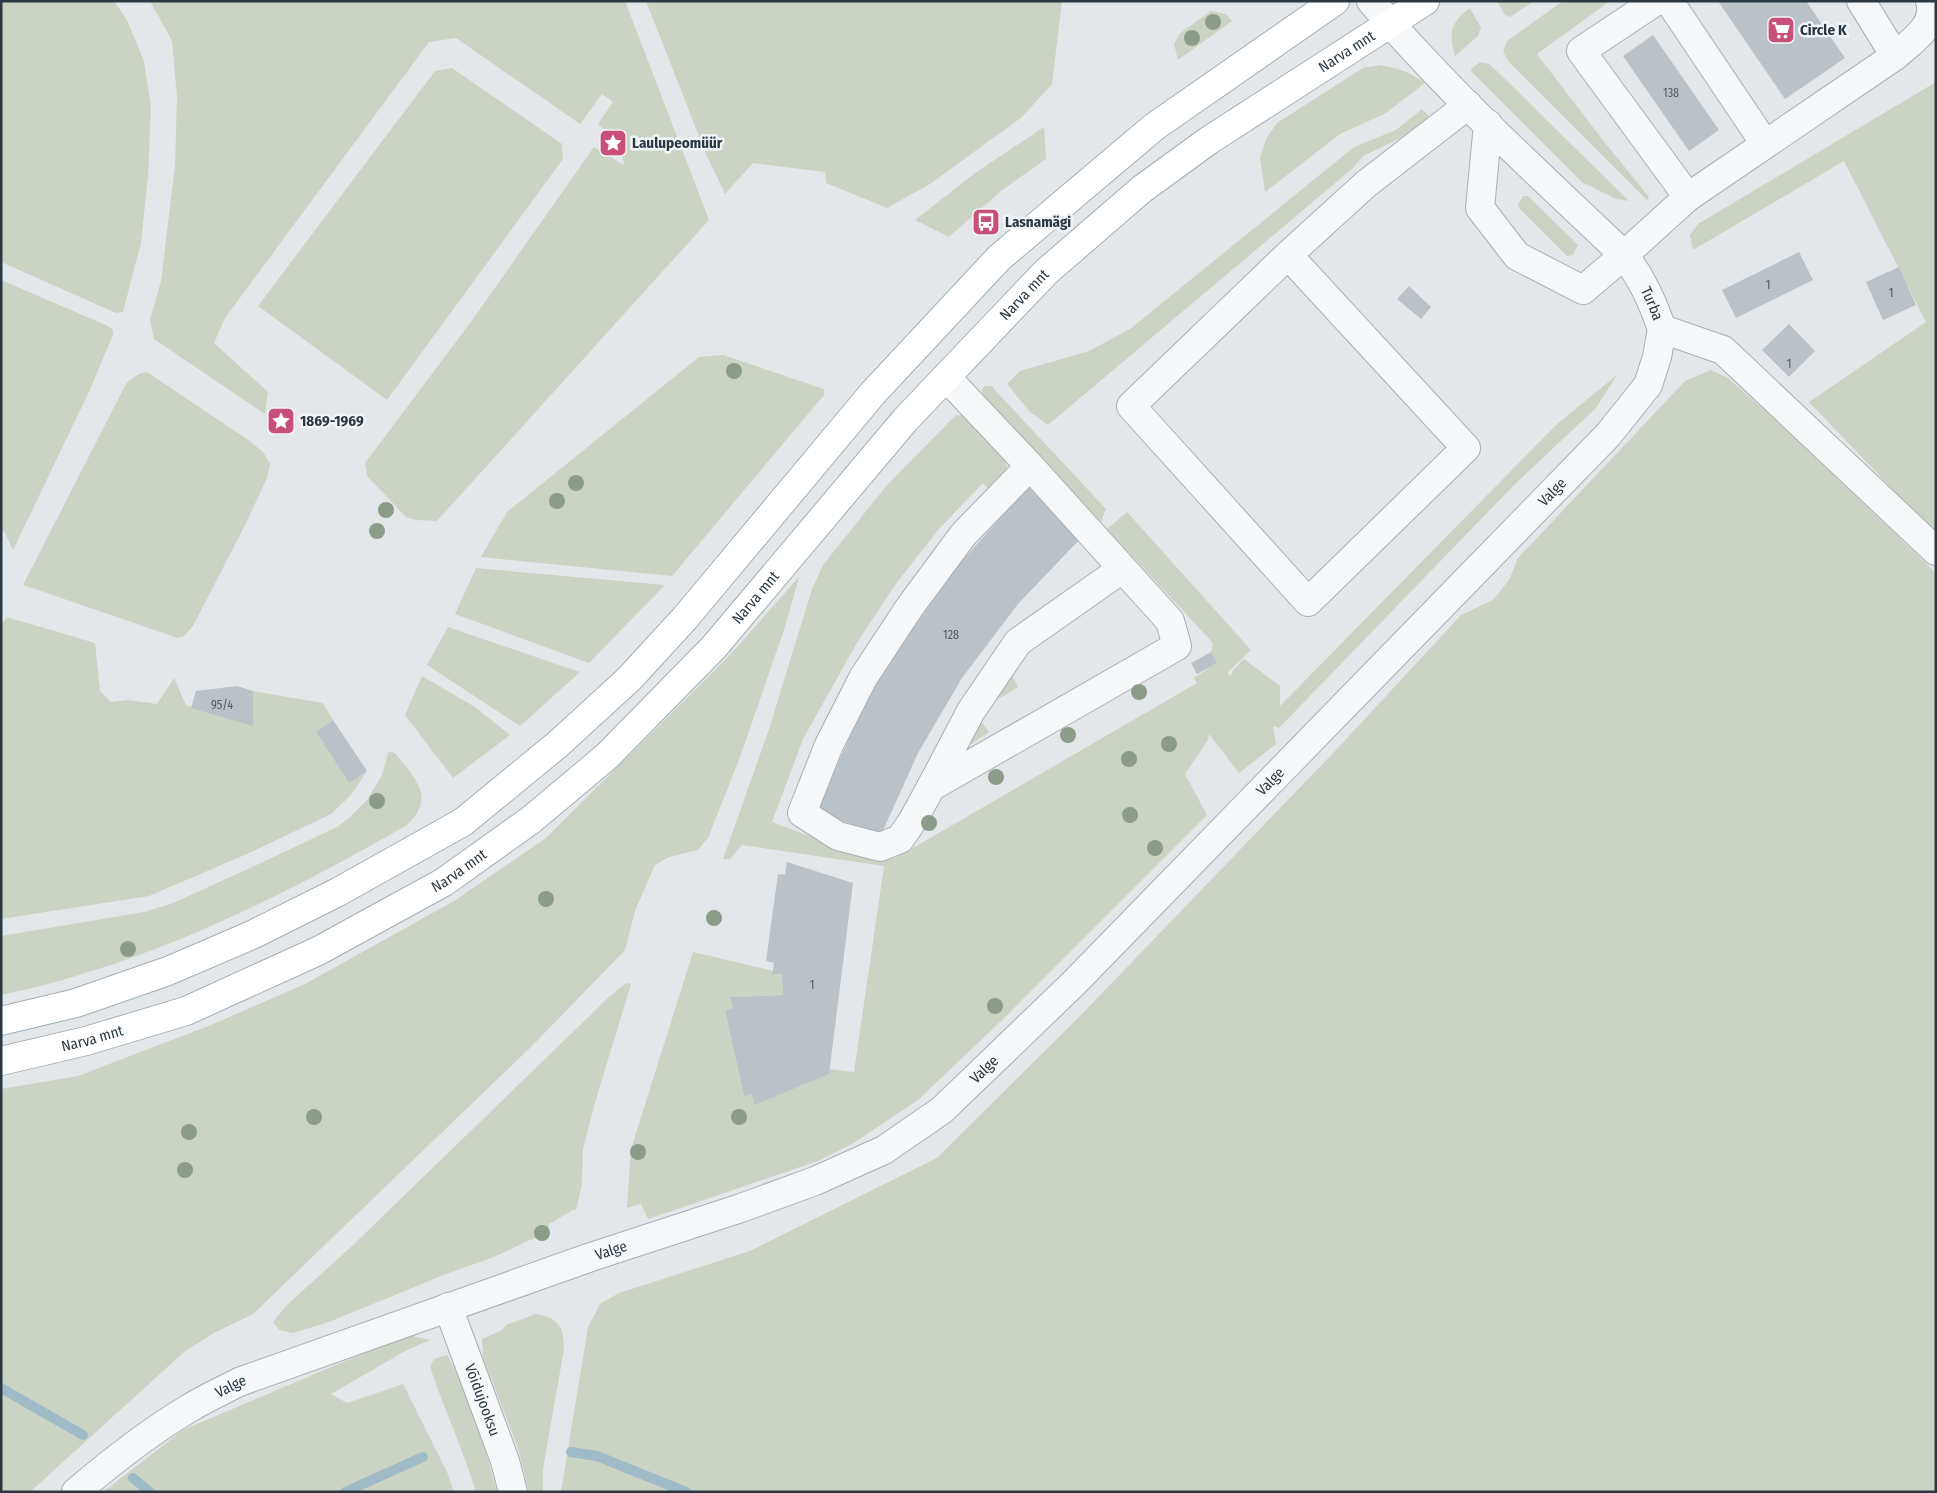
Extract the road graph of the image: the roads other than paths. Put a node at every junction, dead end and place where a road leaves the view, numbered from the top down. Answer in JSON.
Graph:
{"nodes":[{"id":1,"x":1335,"y":1,"type":"edge"},
{"id":2,"x":1371,"y":1,"type":"edge"},
{"id":3,"x":1425,"y":1,"type":"edge"},
{"id":4,"x":1656,"y":1,"type":"edge"},
{"id":5,"x":1669,"y":1,"type":"edge"},
{"id":6,"x":1861,"y":1,"type":"edge"},
{"id":7,"x":1930,"y":1,"type":"edge"},
{"id":8,"x":1390,"y":24,"type":"junction"},
{"id":9,"x":1896,"y":56,"type":"junction"},
{"id":10,"x":1468,"y":105,"type":"junction"},
{"id":11,"x":1488,"y":124,"type":"junction"},
{"id":12,"x":1765,"y":144,"type":"junction"},
{"id":13,"x":1688,"y":197,"type":"junction"},
{"id":14,"x":1288,"y":255,"type":"junction"},
{"id":15,"x":1624,"y":255,"type":"junction"},
{"id":16,"x":1662,"y":328,"type":"junction"},
{"id":17,"x":946,"y":377,"type":"junction"},
{"id":18,"x":1030,"y":466,"type":"junction"},
{"id":19,"x":1936,"y":551,"type":"edge"},
{"id":20,"x":1122,"y":569,"type":"junction"},
{"id":21,"x":931,"y":787,"type":"junction"},
{"id":22,"x":1,"y":1021,"type":"edge"},
{"id":23,"x":1,"y":1061,"type":"edge"},
{"id":24,"x":448,"y":1308,"type":"junction"},
{"id":25,"x":76,"y":1492,"type":"edge"},
{"id":26,"x":513,"y":1492,"type":"edge"}],
"edges":[{"from":1,"to":22,"type":"main road"},
{"from":2,"to":8,"type":"street","name":"Turba"},
{"from":3,"to":8,"type":"main road","name":"Narva mnt"},
{"from":4,"to":13,"type":"street"},
{"from":5,"to":12,"type":"street"},
{"from":6,"to":9,"type":"street"},
{"from":7,"to":9,"type":"street"},
{"from":8,"to":10,"type":"street","name":"Turba"},
{"from":8,"to":17,"type":"main road","name":"Narva mnt"},
{"from":9,"to":12,"type":"street"},
{"from":10,"to":11,"type":"street","name":"Turba"},
{"from":10,"to":14,"type":"street"},
{"from":11,"to":15,"type":"street","name":"Turba"},
{"from":11,"to":15,"type":"street"},
{"from":12,"to":13,"type":"street"},
{"from":13,"to":15,"type":"street"},
{"from":14,"to":14,"type":"street"},
{"from":15,"to":16,"type":"street","name":"Turba"},
{"from":16,"to":19,"type":"street","name":"Turba"},
{"from":16,"to":24,"type":"street","name":"Valge"},
{"from":17,"to":18,"type":"street"},
{"from":17,"to":23,"type":"main road","name":"Narva mnt"},
{"from":18,"to":20,"type":"street"},
{"from":18,"to":21,"type":"street"},
{"from":20,"to":21,"type":"street"},
{"from":20,"to":21,"type":"street"},
{"from":24,"to":25,"type":"street","name":"Valge"},
{"from":24,"to":26,"type":"street","name":"Võidujooksu"}]}
